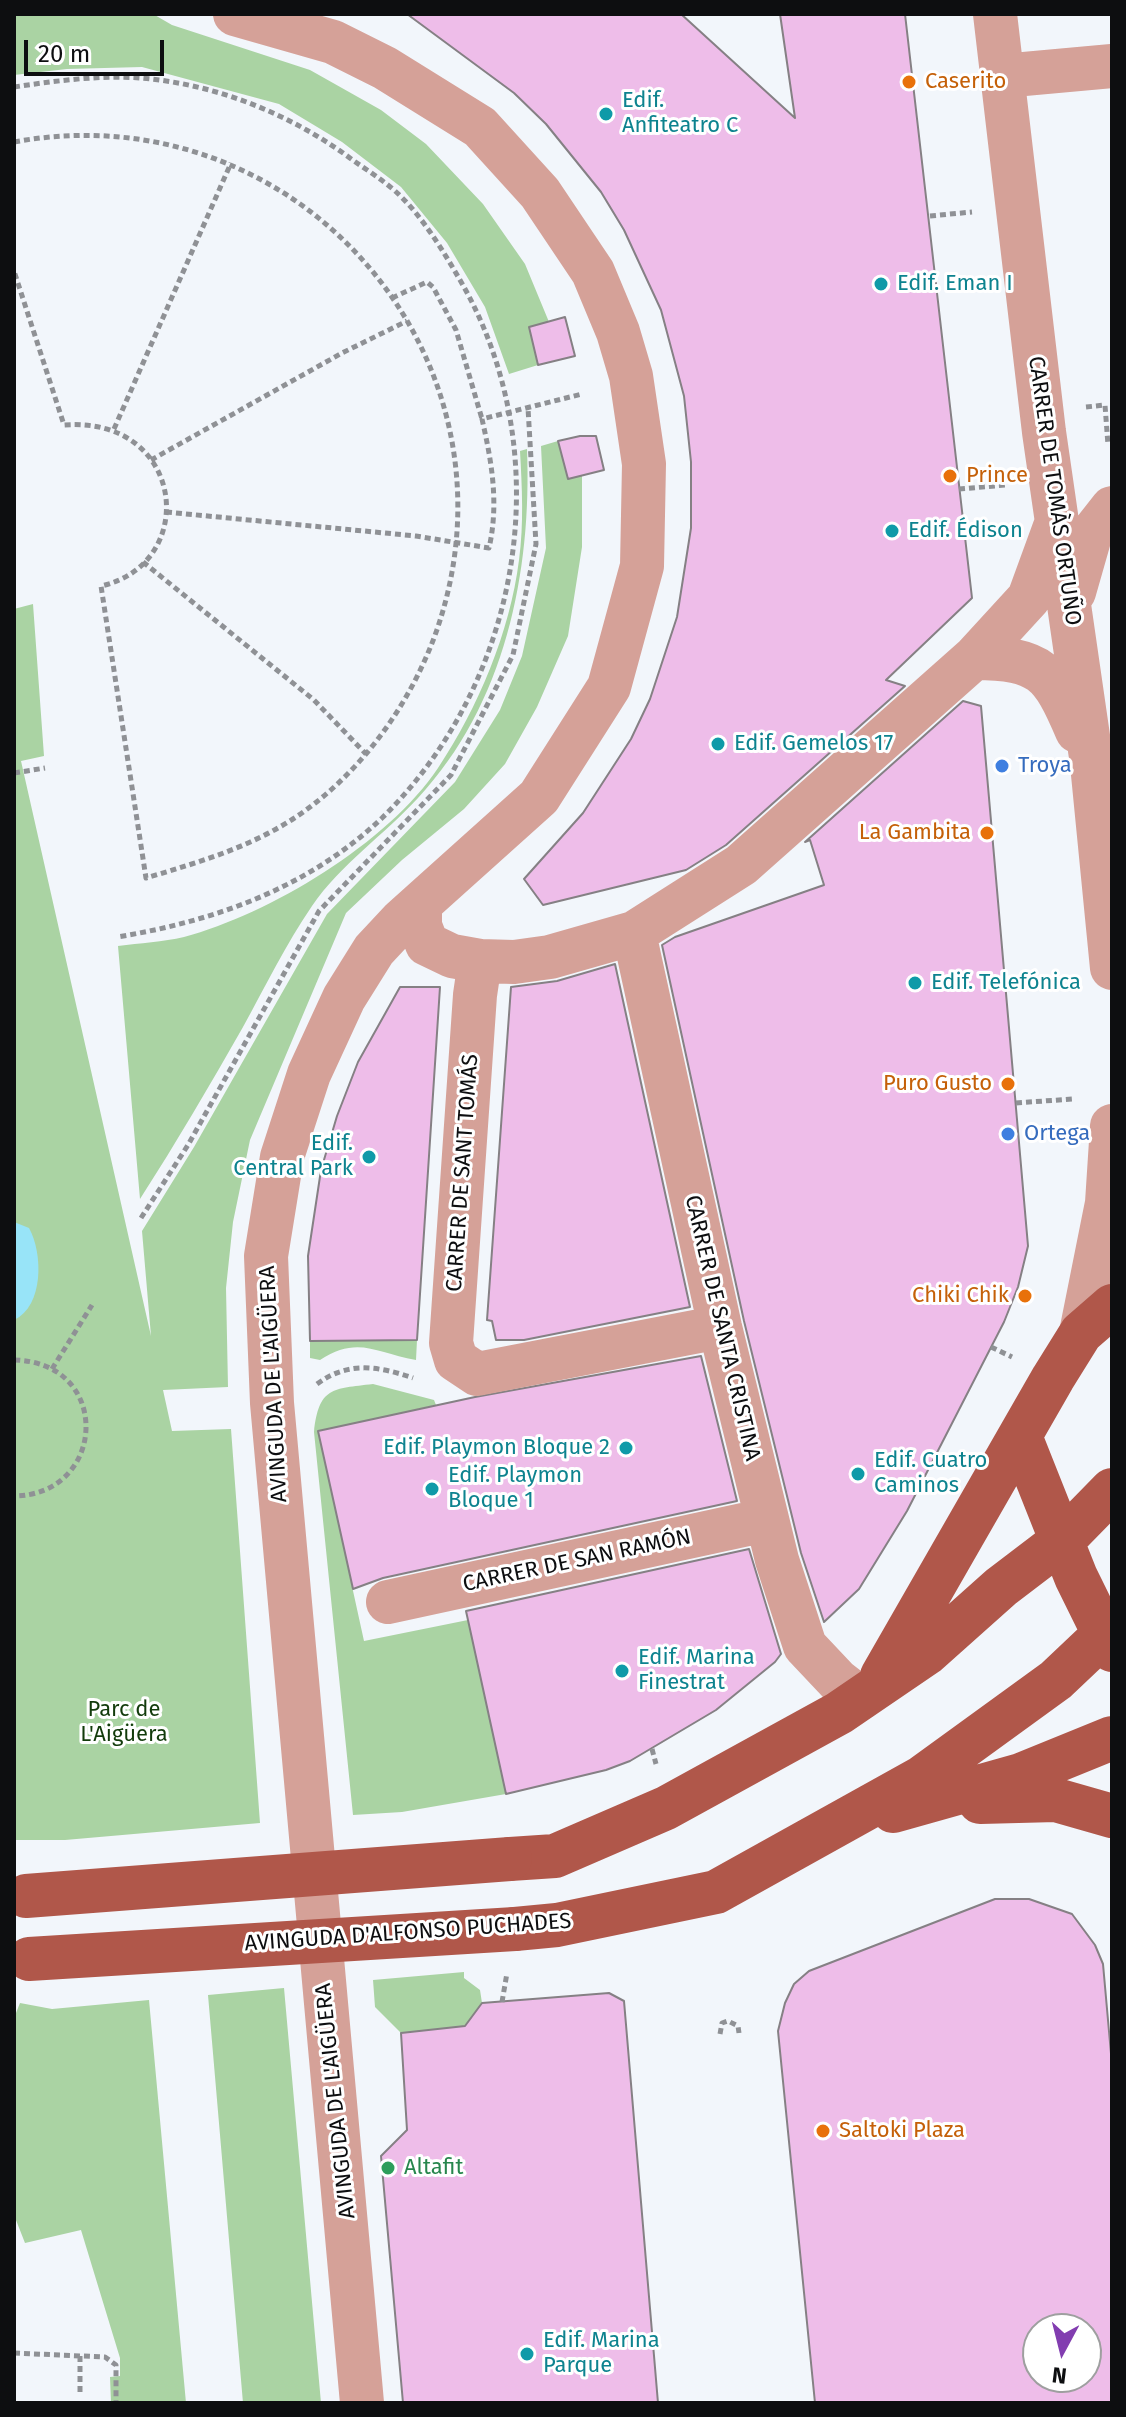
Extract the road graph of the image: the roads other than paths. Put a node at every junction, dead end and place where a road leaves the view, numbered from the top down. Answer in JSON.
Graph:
{"nodes":[{"id":1,"x":235,"y":14,"type":"edge"},
{"id":2,"x":995,"y":14,"type":"edge"},
{"id":3,"x":1112,"y":66,"type":"edge"},
{"id":4,"x":1002,"y":76,"type":"junction"},
{"id":5,"x":1044,"y":432,"type":"junction"},
{"id":6,"x":1112,"y":486,"type":"edge"},
{"id":7,"x":1112,"y":508,"type":"edge"},
{"id":8,"x":1058,"y":520,"type":"junction"},
{"id":9,"x":1071,"y":607,"type":"junction"},
{"id":10,"x":974,"y":658,"type":"junction"},
{"id":11,"x":1092,"y":764,"type":"junction"},
{"id":12,"x":420,"y":904,"type":"junction"},
{"id":13,"x":634,"y":933,"type":"junction"},
{"id":14,"x":480,"y":961,"type":"junction"},
{"id":15,"x":1112,"y":968,"type":"edge"},
{"id":16,"x":1112,"y":991,"type":"edge"},
{"id":17,"x":1112,"y":1126,"type":"edge"},
{"id":18,"x":1102,"y":1320,"type":"edge"},
{"id":19,"x":720,"y":1327,"type":"junction"},
{"id":20,"x":1020,"y":1436,"type":"junction"},
{"id":21,"x":1112,"y":1490,"type":"edge"},
{"id":22,"x":766,"y":1520,"type":"junction"},
{"id":23,"x":1064,"y":1539,"type":"junction"},
{"id":24,"x":388,"y":1602,"type":"dead end"},
{"id":25,"x":1110,"y":1637,"type":"edge"},
{"id":26,"x":868,"y":1693,"type":"junction"},
{"id":27,"x":1112,"y":1738,"type":"edge"},
{"id":28,"x":918,"y":1805,"type":"junction"},
{"id":29,"x":1112,"y":1816,"type":"edge"},
{"id":30,"x":844,"y":1823,"type":"junction"},
{"id":31,"x":20,"y":1895,"type":"edge"},
{"id":32,"x":22,"y":1958,"type":"edge"},
{"id":33,"x":362,"y":2403,"type":"edge"}],
"edges":[{"from":1,"to":12,"type":"street","name":"AVINGUDA DE L'AIGÜERA"},
{"from":2,"to":4,"type":"street","name":"CARRER DE TOMÀS ORTUÑO"},
{"from":3,"to":4,"type":"street"},
{"from":4,"to":5,"type":"street","name":"CARRER DE TOMÀS ORTUÑO"},
{"from":5,"to":6,"type":"street"},
{"from":5,"to":8,"type":"street","name":"CARRER DE TOMÀS ORTUÑO"},
{"from":7,"to":9,"type":"street"},
{"from":8,"to":9,"type":"street","name":"CARRER DE TOMÀS ORTUÑO"},
{"from":8,"to":10,"type":"street"},
{"from":9,"to":11,"type":"street","name":"CARRER DE TOMÀS ORTUÑO"},
{"from":10,"to":11,"type":"street"},
{"from":10,"to":13,"type":"street"},
{"from":11,"to":15,"type":"street","name":"CARRER DE TOMÀS ORTUÑO"},
{"from":12,"to":14,"type":"street"},
{"from":12,"to":33,"type":"street","name":"AVINGUDA DE L'AIGÜERA"},
{"from":13,"to":14,"type":"street"},
{"from":13,"to":19,"type":"street","name":"CARRER DE SANTA CRISTINA"},
{"from":14,"to":19,"type":"street","name":"CARRER DE SANT TOMÁS"},
{"from":15,"to":16,"type":"street","name":"CARRER DE TOMÀS ORTUÑO"},
{"from":17,"to":18,"type":"street"},
{"from":18,"to":20,"type":"main road"},
{"from":19,"to":22,"type":"street","name":"CARRER DE SANTA CRISTINA"},
{"from":20,"to":23,"type":"main road"},
{"from":20,"to":26,"type":"main road"},
{"from":21,"to":23,"type":"main road"},
{"from":22,"to":24,"type":"street","name":"CARRER DE SAN RAMÓN"},
{"from":22,"to":26,"type":"street","name":"CARRER DE SANTA CRISTINA"},
{"from":23,"to":25,"type":"main road"},
{"from":23,"to":26,"type":"main road"},
{"from":25,"to":30,"type":"main road","name":"AVINGUDA D'ALFONSO PUCHADES"},
{"from":26,"to":31,"type":"main road","bridge":true},
{"from":27,"to":28,"type":"main road"},
{"from":28,"to":29,"type":"main road"},
{"from":28,"to":30,"type":"main road"},
{"from":30,"to":32,"type":"main road","name":"AVINGUDA D'ALFONSO PUCHADES","bridge":true}]}
